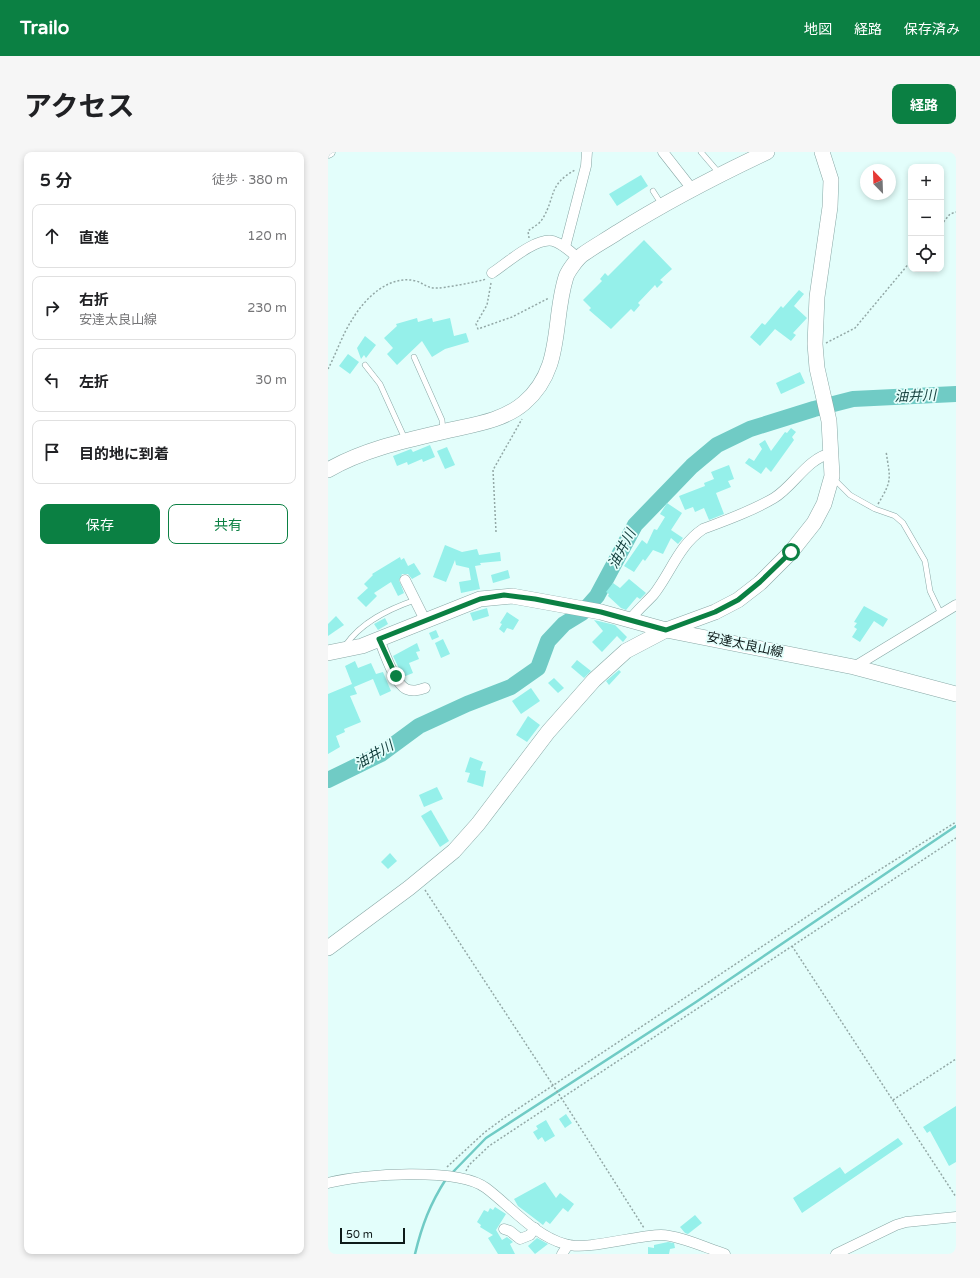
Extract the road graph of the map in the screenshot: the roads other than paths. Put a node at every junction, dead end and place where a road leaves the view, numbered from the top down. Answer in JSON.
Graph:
{"nodes":[{"id":1,"x":587,"y":152,"type":"edge"},
{"id":2,"x":664,"y":152,"type":"edge"},
{"id":3,"x":701,"y":152,"type":"edge"},
{"id":4,"x":767,"y":152,"type":"edge"},
{"id":5,"x":822,"y":152,"type":"edge"},
{"id":6,"x":720,"y":174,"type":"junction"},
{"id":7,"x":692,"y":189,"type":"junction"},
{"id":8,"x":653,"y":191,"type":"dead end"},
{"id":9,"x":662,"y":206,"type":"junction"},
{"id":10,"x":565,"y":247,"type":"junction"},
{"id":11,"x":579,"y":259,"type":"junction"},
{"id":12,"x":492,"y":273,"type":"road end"},
{"id":13,"x":414,"y":357,"type":"dead end"},
{"id":14,"x":365,"y":365,"type":"dead end"},
{"id":15,"x":443,"y":432,"type":"junction"},
{"id":16,"x":407,"y":441,"type":"junction"},
{"id":17,"x":832,"y":453,"type":"junction"},
{"id":18,"x":328,"y":470,"type":"edge"},
{"id":19,"x":832,"y":476,"type":"junction"},
{"id":20,"x":405,"y":580,"type":"dead end"},
{"id":21,"x":415,"y":600,"type":"junction"},
{"id":22,"x":956,"y":605,"type":"edge"},
{"id":23,"x":941,"y":614,"type":"junction"},
{"id":24,"x":425,"y":620,"type":"junction"},
{"id":25,"x":630,"y":620,"type":"junction"},
{"id":26,"x":666,"y":630,"type":"junction"},
{"id":27,"x":379,"y":639,"type":"junction"},
{"id":28,"x":332,"y":653,"type":"edge"},
{"id":29,"x":854,"y":667,"type":"junction"},
{"id":30,"x":425,"y":688,"type":"dead end"},
{"id":31,"x":956,"y":694,"type":"edge"},
{"id":32,"x":328,"y":948,"type":"edge"},
{"id":33,"x":328,"y":1183,"type":"edge"},
{"id":34,"x":956,"y":1217,"type":"edge"},
{"id":35,"x":535,"y":1228,"type":"junction"},
{"id":36,"x":504,"y":1229,"type":"dead end"},
{"id":37,"x":564,"y":1252,"type":"edge"},
{"id":38,"x":725,"y":1254,"type":"edge"},
{"id":39,"x":836,"y":1254,"type":"edge"}],
"edges":[{"from":1,"to":10,"type":"street"},
{"from":2,"to":7,"type":"street"},
{"from":3,"to":6,"type":"lane"},
{"from":4,"to":6,"type":"street"},
{"from":5,"to":17,"type":"street"},
{"from":6,"to":7,"type":"street"},
{"from":7,"to":9,"type":"street"},
{"from":8,"to":9,"type":"lane"},
{"from":9,"to":11,"type":"street"},
{"from":10,"to":11,"type":"street"},
{"from":10,"to":12,"type":"street"},
{"from":11,"to":15,"type":"street"},
{"from":13,"to":15,"type":"lane"},
{"from":14,"to":16,"type":"lane"},
{"from":15,"to":16,"type":"street"},
{"from":16,"to":18,"type":"street"},
{"from":17,"to":19,"type":"street"},
{"from":17,"to":25,"type":"street"},
{"from":19,"to":23,"type":"lane"},
{"from":19,"to":26,"type":"street"},
{"from":20,"to":21,"type":"street"},
{"from":21,"to":24,"type":"street"},
{"from":21,"to":28,"type":"lane"},
{"from":22,"to":23,"type":"street"},
{"from":23,"to":29,"type":"street"},
{"from":24,"to":25,"type":"street","name":"安達太良山線"},
{"from":24,"to":27,"type":"street","name":"安達太良山線"},
{"from":25,"to":26,"type":"street","name":"安達太良山線"},
{"from":26,"to":29,"type":"street","name":"安達太良山線"},
{"from":26,"to":32,"type":"street"},
{"from":27,"to":28,"type":"street","name":"安達太良山線"},
{"from":27,"to":30,"type":"street"},
{"from":29,"to":31,"type":"street","name":"安達太良山線"},
{"from":33,"to":35,"type":"street"},
{"from":34,"to":39,"type":"street"},
{"from":35,"to":36,"type":"street"},
{"from":35,"to":37,"type":"street"},
{"from":37,"to":38,"type":"street"}]}
